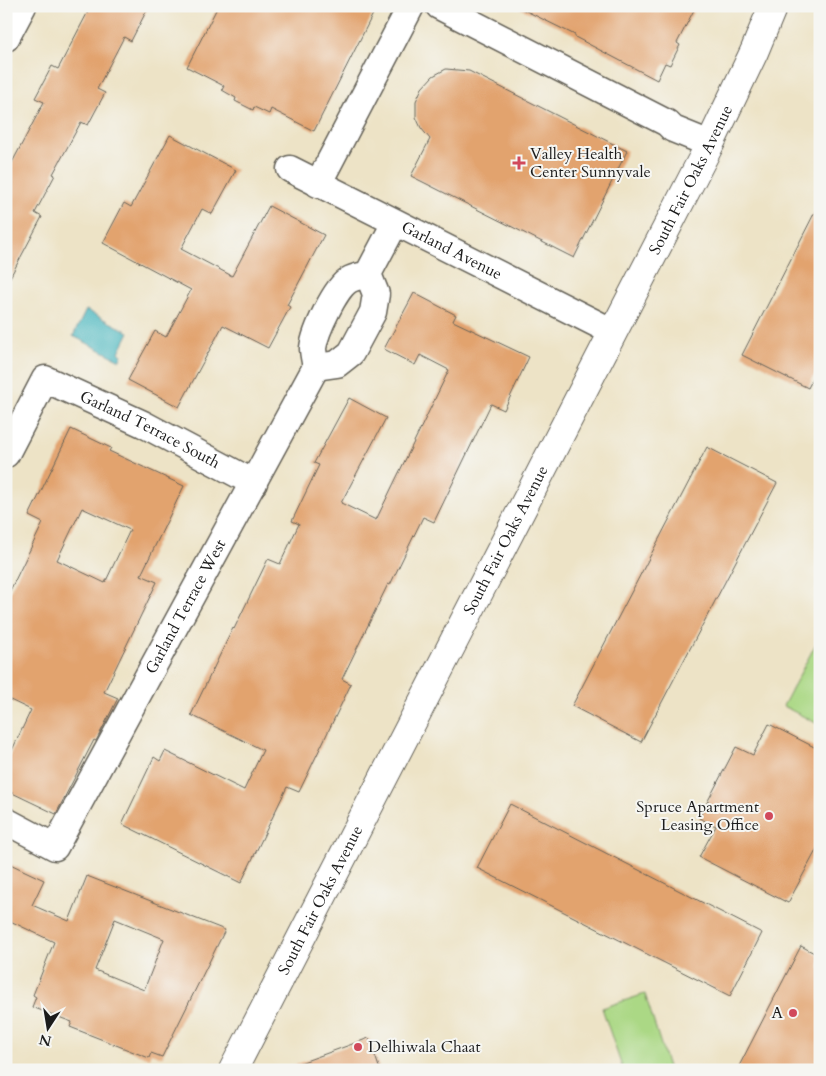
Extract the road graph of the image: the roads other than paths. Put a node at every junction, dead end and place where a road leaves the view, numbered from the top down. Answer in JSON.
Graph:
{"nodes":[{"id":1,"x":23,"y":6,"type":"edge"},
{"id":2,"x":411,"y":6,"type":"edge"},
{"id":3,"x":439,"y":6,"type":"edge"},
{"id":4,"x":773,"y":6,"type":"edge"},
{"id":5,"x":6,"y":38,"type":"edge"},
{"id":6,"x":710,"y":144,"type":"junction"},
{"id":7,"x":290,"y":169,"type":"dead end"},
{"id":8,"x":318,"y":184,"type":"junction"},
{"id":9,"x":395,"y":223,"type":"junction"},
{"id":10,"x":368,"y":274,"type":"junction"},
{"id":11,"x":613,"y":332,"type":"junction"},
{"id":12,"x":316,"y":367,"type":"junction"},
{"id":13,"x":6,"y":454,"type":"edge"},
{"id":14,"x":254,"y":483,"type":"junction"},
{"id":15,"x":6,"y":821,"type":"edge"},
{"id":16,"x":233,"y":1070,"type":"edge"}],
"edges":[{"from":1,"to":5,"type":"street"},
{"from":2,"to":8,"type":"street"},
{"from":3,"to":6,"type":"street"},
{"from":4,"to":6,"type":"main road","name":"South Fair Oaks Avenue"},
{"from":6,"to":11,"type":"main road","name":"South Fair Oaks Avenue"},
{"from":7,"to":8,"type":"street","name":"Garland Avenue"},
{"from":8,"to":9,"type":"street","name":"Garland Avenue"},
{"from":9,"to":10,"type":"street"},
{"from":9,"to":11,"type":"street","name":"Garland Avenue"},
{"from":10,"to":12,"type":"street"},
{"from":10,"to":12,"type":"street"},
{"from":11,"to":16,"type":"main road","name":"South Fair Oaks Avenue"},
{"from":12,"to":14,"type":"street","name":"Garland Terrace West"},
{"from":13,"to":14,"type":"street","name":"Garland Terrace South"},
{"from":14,"to":15,"type":"street","name":"Garland Terrace West"}]}
